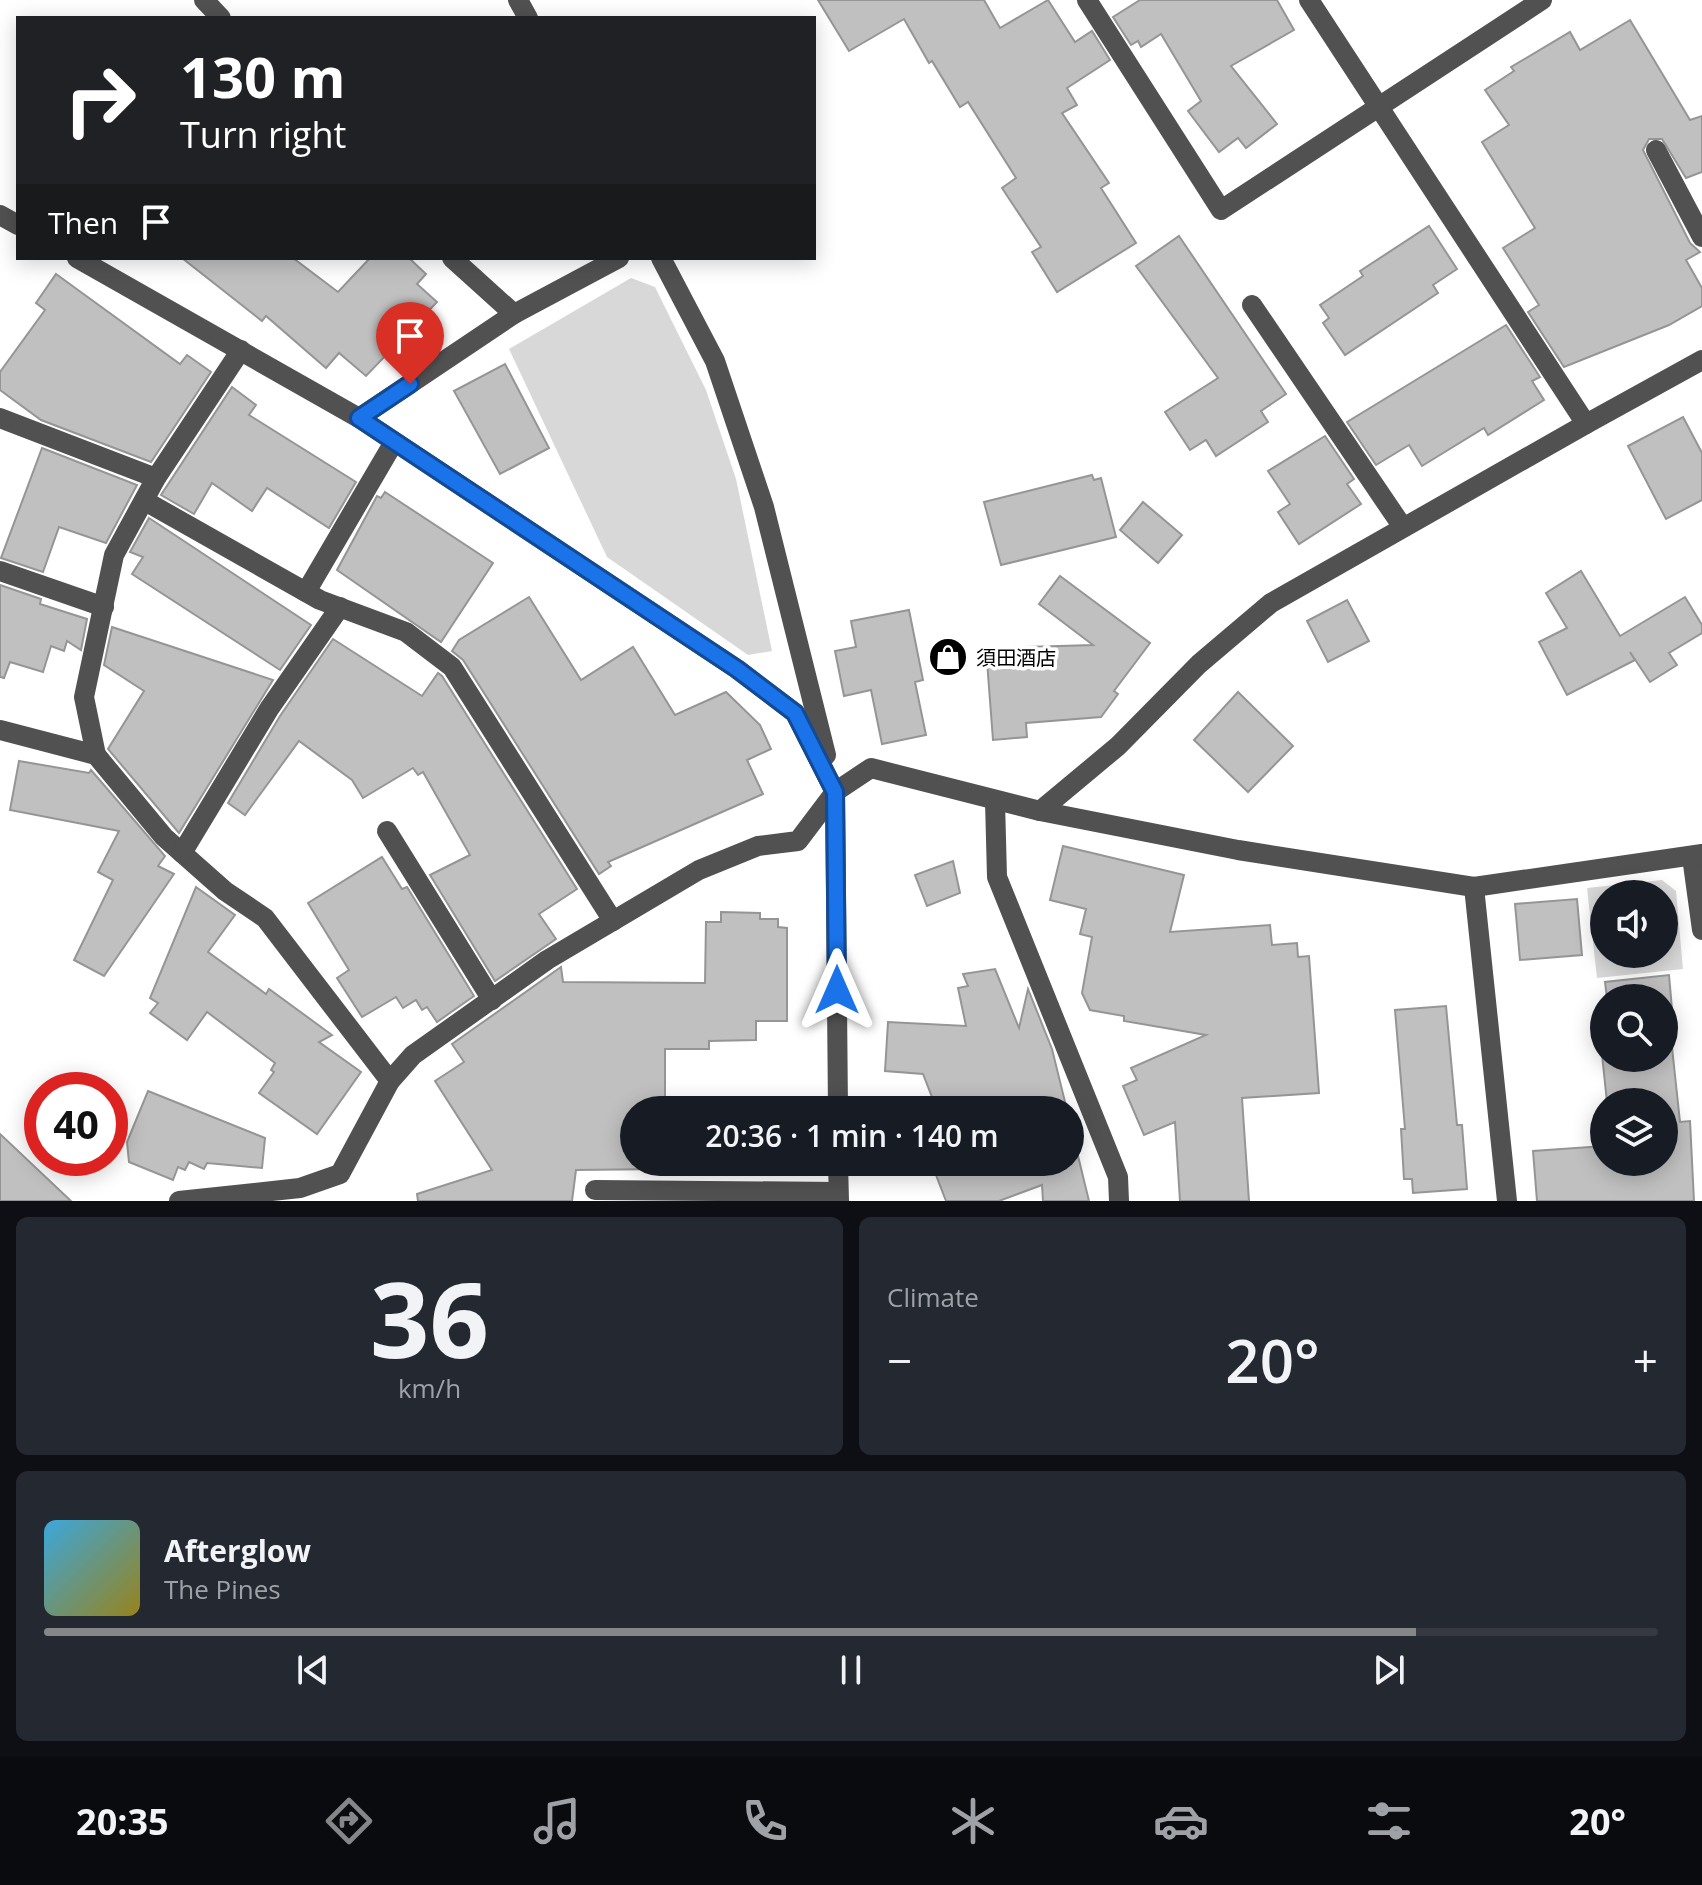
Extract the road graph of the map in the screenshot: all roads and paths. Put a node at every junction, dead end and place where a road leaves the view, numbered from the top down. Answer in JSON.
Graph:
{"nodes":[{"id":1,"x":204,"y":0,"type":"edge"},
{"id":2,"x":1087,"y":0,"type":"edge"},
{"id":3,"x":1309,"y":0,"type":"edge"},
{"id":4,"x":1542,"y":0,"type":"edge"},
{"id":5,"x":219,"y":16,"type":"edge"},
{"id":6,"x":1379,"y":107,"type":"junction"},
{"id":7,"x":1656,"y":150,"type":"dead end"},
{"id":8,"x":1702,"y":237,"type":"edge"},
{"id":9,"x":81,"y":260,"type":"edge"},
{"id":10,"x":454,"y":260,"type":"edge"},
{"id":11,"x":615,"y":260,"type":"edge"},
{"id":12,"x":662,"y":260,"type":"edge"},
{"id":13,"x":1252,"y":305,"type":"dead end"},
{"id":14,"x":514,"y":314,"type":"junction"},
{"id":15,"x":241,"y":350,"type":"junction"},
{"id":16,"x":1702,"y":360,"type":"edge"},
{"id":17,"x":0,"y":418,"type":"edge"},
{"id":18,"x":359,"y":418,"type":"junction"},
{"id":19,"x":1586,"y":424,"type":"junction"},
{"id":20,"x":394,"y":442,"type":"junction"},
{"id":21,"x":156,"y":478,"type":"junction"},
{"id":22,"x":145,"y":501,"type":"junction"},
{"id":23,"x":1402,"y":526,"type":"junction"},
{"id":24,"x":0,"y":571,"type":"edge"},
{"id":25,"x":306,"y":592,"type":"junction"},
{"id":26,"x":104,"y":607,"type":"junction"},
{"id":27,"x":340,"y":607,"type":"junction"},
{"id":28,"x":0,"y":730,"type":"edge"},
{"id":29,"x":96,"y":755,"type":"junction"},
{"id":30,"x":835,"y":792,"type":"junction"},
{"id":31,"x":995,"y":801,"type":"junction"},
{"id":32,"x":1040,"y":811,"type":"junction"},
{"id":33,"x":387,"y":831,"type":"dead end"},
{"id":34,"x":182,"y":853,"type":"junction"},
{"id":35,"x":1697,"y":856,"type":"edge"},
{"id":36,"x":1474,"y":887,"type":"junction"},
{"id":37,"x":613,"y":921,"type":"junction"},
{"id":38,"x":1702,"y":930,"type":"edge"},
{"id":39,"x":492,"y":1000,"type":"junction"},
{"id":40,"x":390,"y":1081,"type":"junction"},
{"id":41,"x":838,"y":1096,"type":"edge"},
{"id":42,"x":838,"y":1176,"type":"edge"},
{"id":43,"x":595,"y":1190,"type":"dead end"},
{"id":44,"x":248,"y":1196,"type":"edge"},
{"id":45,"x":838,"y":1197,"type":"edge"},
{"id":46,"x":179,"y":1201,"type":"edge"},
{"id":47,"x":1119,"y":1201,"type":"edge"},
{"id":48,"x":1507,"y":1201,"type":"edge"}],
"edges":[{"from":1,"to":5,"type":"street"},
{"from":2,"to":6,"type":"street"},
{"from":3,"to":6,"type":"street"},
{"from":4,"to":6,"type":"street"},
{"from":6,"to":19,"type":"street"},
{"from":7,"to":8,"type":"street"},
{"from":9,"to":15,"type":"street"},
{"from":10,"to":14,"type":"street"},
{"from":11,"to":14,"type":"street"},
{"from":12,"to":30,"type":"street"},
{"from":13,"to":23,"type":"street"},
{"from":14,"to":18,"type":"street"},
{"from":15,"to":18,"type":"street"},
{"from":15,"to":21,"type":"street"},
{"from":16,"to":19,"type":"street"},
{"from":17,"to":21,"type":"street"},
{"from":18,"to":20,"type":"street"},
{"from":19,"to":23,"type":"street"},
{"from":20,"to":25,"type":"street"},
{"from":20,"to":30,"type":"street"},
{"from":21,"to":22,"type":"street"},
{"from":22,"to":25,"type":"street"},
{"from":22,"to":26,"type":"street"},
{"from":23,"to":32,"type":"street"},
{"from":24,"to":26,"type":"street"},
{"from":25,"to":27,"type":"street"},
{"from":26,"to":29,"type":"street"},
{"from":27,"to":34,"type":"street"},
{"from":27,"to":37,"type":"street"},
{"from":28,"to":29,"type":"street"},
{"from":29,"to":34,"type":"street"},
{"from":30,"to":31,"type":"street"},
{"from":30,"to":37,"type":"street"},
{"from":30,"to":41,"type":"street"},
{"from":31,"to":32,"type":"street"},
{"from":31,"to":47,"type":"street"},
{"from":32,"to":36,"type":"street"},
{"from":33,"to":39,"type":"street"},
{"from":34,"to":40,"type":"street"},
{"from":35,"to":36,"type":"street"},
{"from":35,"to":38,"type":"street"},
{"from":36,"to":48,"type":"street"},
{"from":37,"to":39,"type":"street"},
{"from":39,"to":40,"type":"street"},
{"from":40,"to":44,"type":"street"},
{"from":42,"to":45,"type":"street"},
{"from":43,"to":45,"type":"street"},
{"from":44,"to":46,"type":"street"}]}
